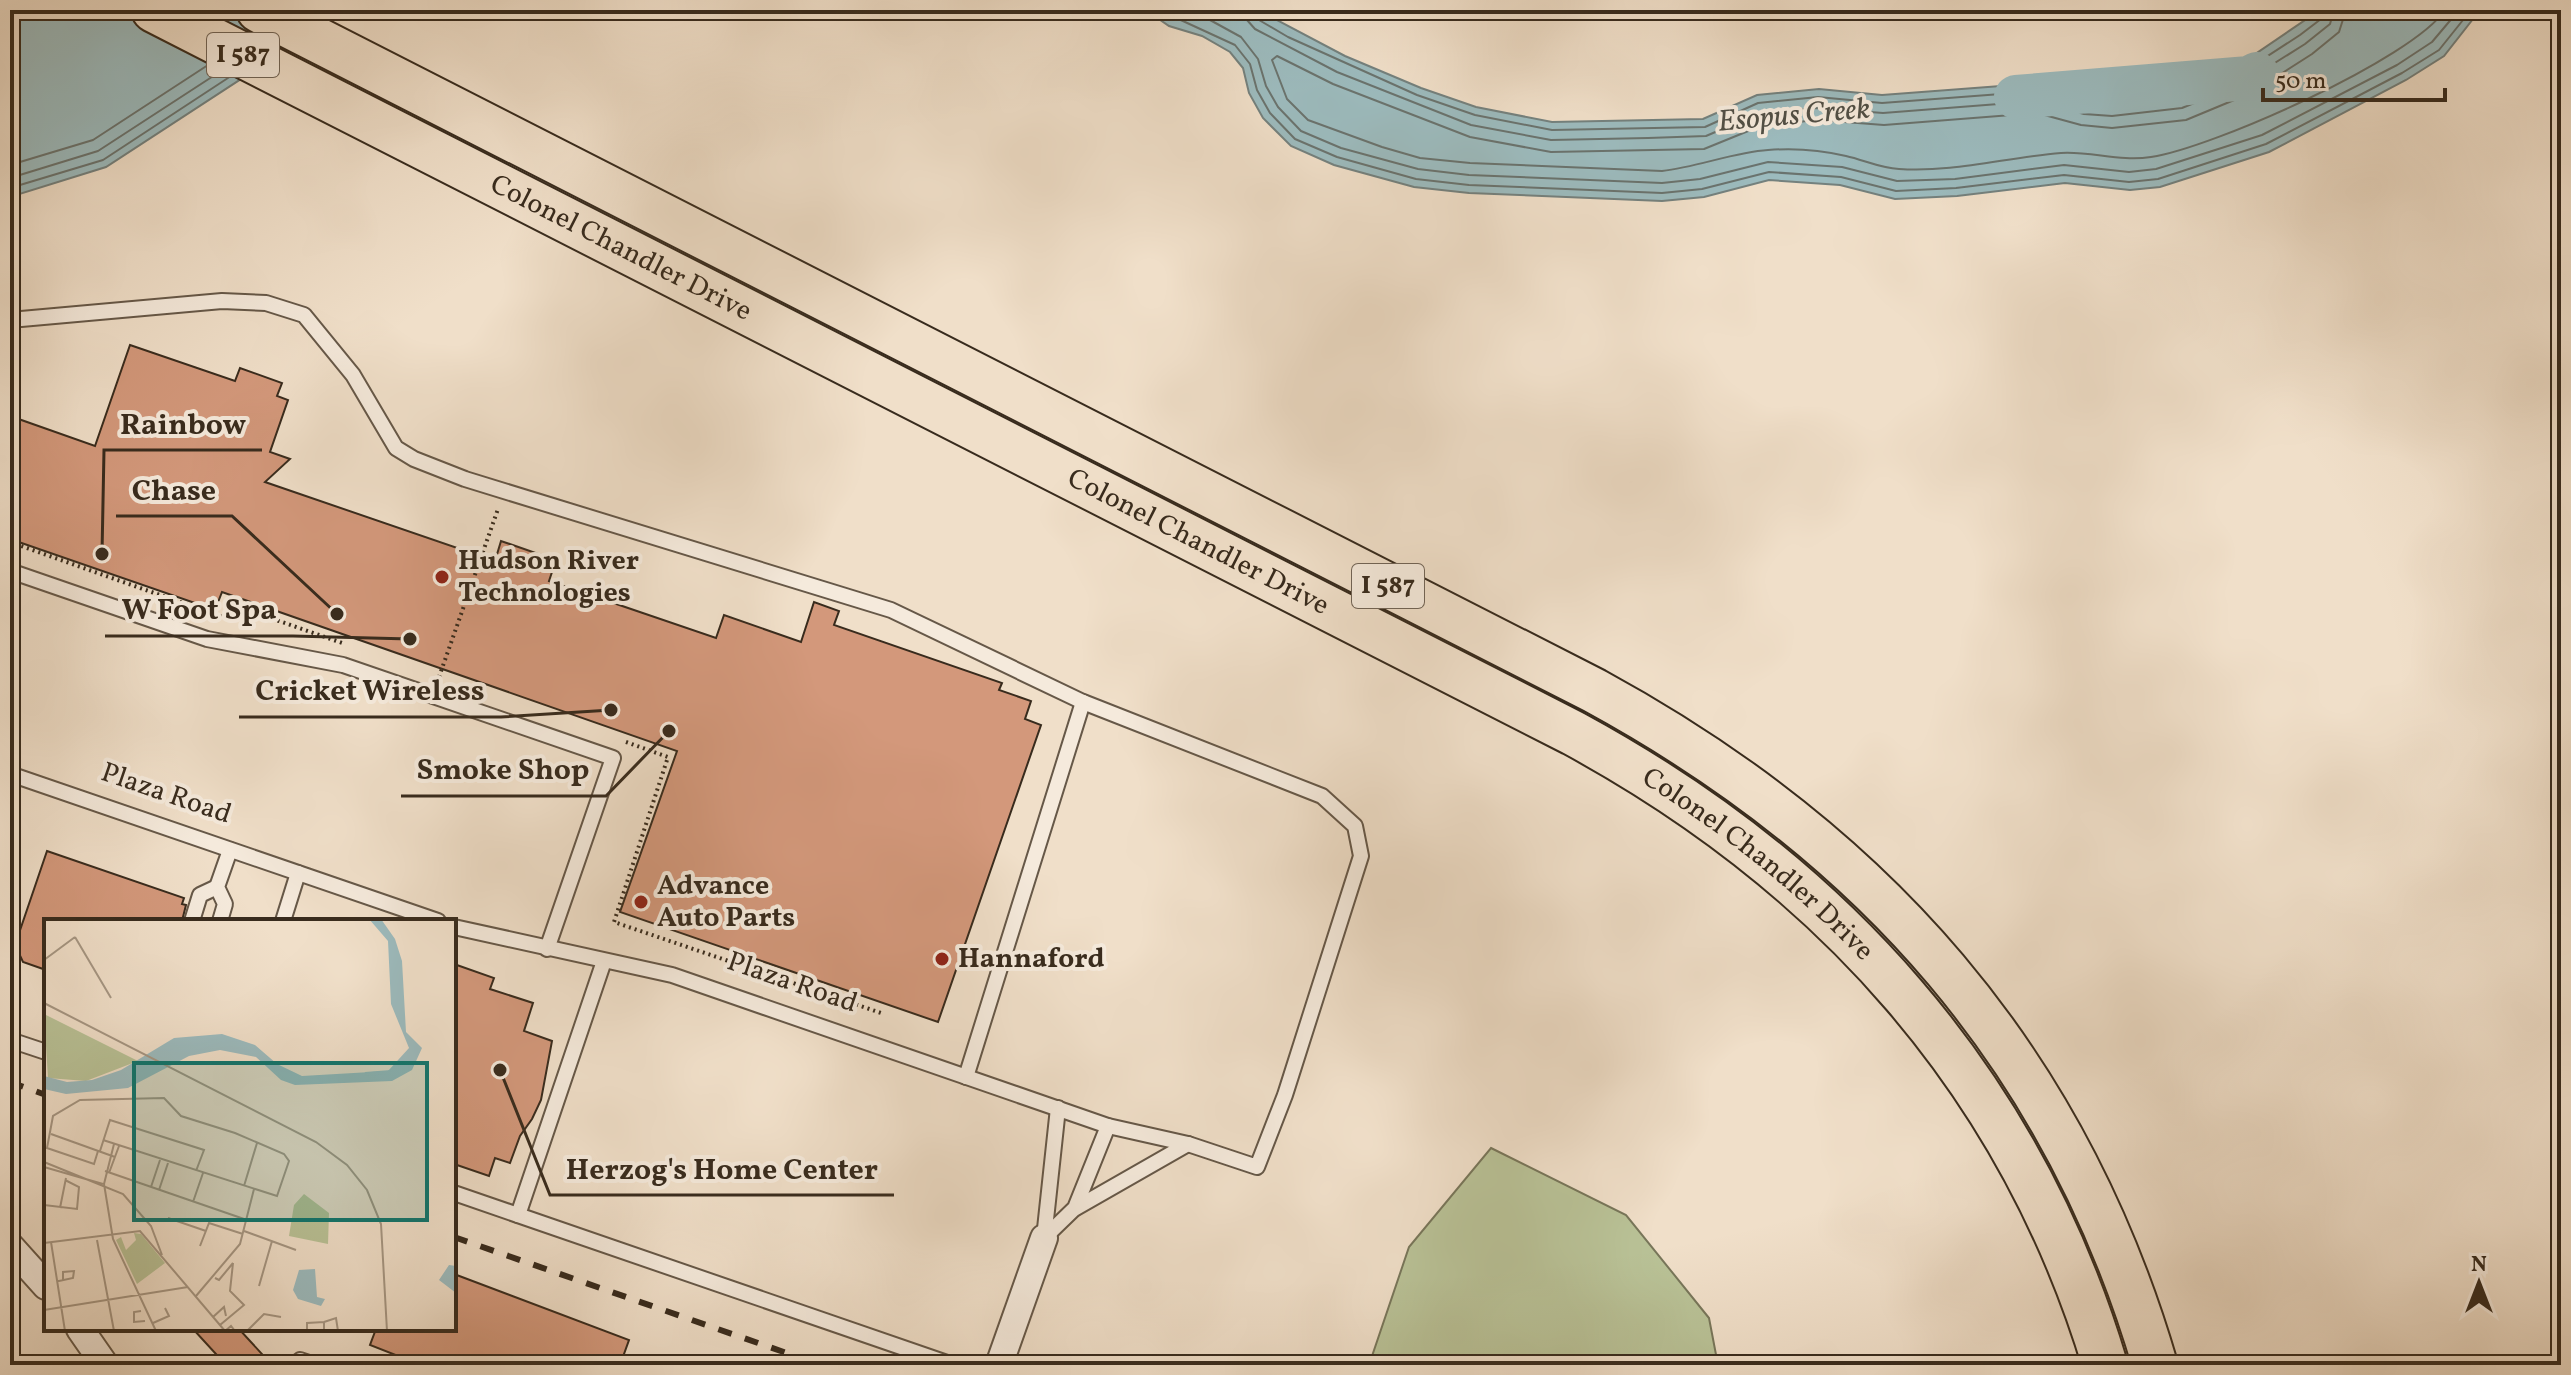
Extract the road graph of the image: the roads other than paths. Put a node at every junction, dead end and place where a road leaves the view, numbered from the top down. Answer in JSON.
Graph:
{"nodes":[{"id":1,"x":154,"y":10,"type":"edge"},
{"id":2,"x":259,"y":10,"type":"edge"},
{"id":3,"x":10,"y":320,"type":"edge"},
{"id":4,"x":10,"y":571,"type":"edge"},
{"id":5,"x":1083,"y":702,"type":"junction"},
{"id":6,"x":10,"y":774,"type":"edge"},
{"id":7,"x":230,"y":850,"type":"junction"},
{"id":8,"x":298,"y":873,"type":"junction"},
{"id":9,"x":217,"y":887,"type":"junction"},
{"id":10,"x":193,"y":919,"type":"edge"},
{"id":11,"x":221,"y":919,"type":"edge"},
{"id":12,"x":284,"y":919,"type":"edge"},
{"id":13,"x":432,"y":919,"type":"edge"},
{"id":14,"x":456,"y":927,"type":"edge"},
{"id":15,"x":547,"y":949,"type":"junction"},
{"id":16,"x":604,"y":961,"type":"junction"},
{"id":17,"x":10,"y":1040,"type":"edge"},
{"id":18,"x":44,"y":1051,"type":"edge"},
{"id":19,"x":966,"y":1077,"type":"junction"},
{"id":20,"x":1058,"y":1108,"type":"junction"},
{"id":21,"x":1108,"y":1126,"type":"junction"},
{"id":22,"x":1188,"y":1144,"type":"junction"},
{"id":23,"x":456,"y":1194,"type":"edge"},
{"id":24,"x":1075,"y":1208,"type":"junction"},
{"id":25,"x":518,"y":1215,"type":"junction"},
{"id":26,"x":1044,"y":1238,"type":"junction"},
{"id":27,"x":10,"y":1246,"type":"edge"},
{"id":28,"x":44,"y":1284,"type":"edge"},
{"id":29,"x":81,"y":1331,"type":"edge"},
{"id":30,"x":300,"y":1360,"type":"dead end"},
{"id":31,"x":105,"y":1365,"type":"edge"},
{"id":32,"x":315,"y":1365,"type":"edge"},
{"id":33,"x":953,"y":1365,"type":"edge"},
{"id":34,"x":999,"y":1365,"type":"edge"},
{"id":35,"x":2105,"y":1365,"type":"edge"},
{"id":36,"x":2155,"y":1365,"type":"edge"}],
"edges":[{"from":1,"to":35,"type":"highway","name":"Colonel Chandler Drive","number":"I 587"},
{"from":2,"to":36,"type":"highway","name":"Colonel Chandler Drive","number":"I 587"},
{"from":3,"to":5,"type":"lane"},
{"from":4,"to":15,"type":"lane"},
{"from":5,"to":19,"type":"lane"},
{"from":5,"to":22,"type":"lane","name":"Plaza Road"},
{"from":6,"to":7,"type":"lane","name":"Plaza Road"},
{"from":7,"to":8,"type":"lane","name":"Plaza Road"},
{"from":7,"to":9,"type":"lane"},
{"from":8,"to":12,"type":"lane"},
{"from":8,"to":13,"type":"lane","name":"Plaza Road"},
{"from":9,"to":10,"type":"lane"},
{"from":9,"to":11,"type":"lane"},
{"from":14,"to":15,"type":"lane","name":"Plaza Road"},
{"from":15,"to":16,"type":"lane","name":"Plaza Road"},
{"from":16,"to":19,"type":"lane","name":"Plaza Road"},
{"from":16,"to":25,"type":"lane"},
{"from":17,"to":18,"type":"lane"},
{"from":19,"to":20,"type":"lane","name":"Plaza Road"},
{"from":20,"to":21,"type":"lane","name":"Plaza Road"},
{"from":20,"to":26,"type":"lane"},
{"from":21,"to":22,"type":"lane","name":"Plaza Road"},
{"from":21,"to":24,"type":"lane"},
{"from":22,"to":24,"type":"lane"},
{"from":23,"to":25,"type":"lane"},
{"from":24,"to":26,"type":"lane"},
{"from":25,"to":33,"type":"lane"},
{"from":26,"to":34,"type":"street"},
{"from":27,"to":28,"type":"street"},
{"from":29,"to":31,"type":"street"},
{"from":30,"to":32,"type":"lane"}]}
